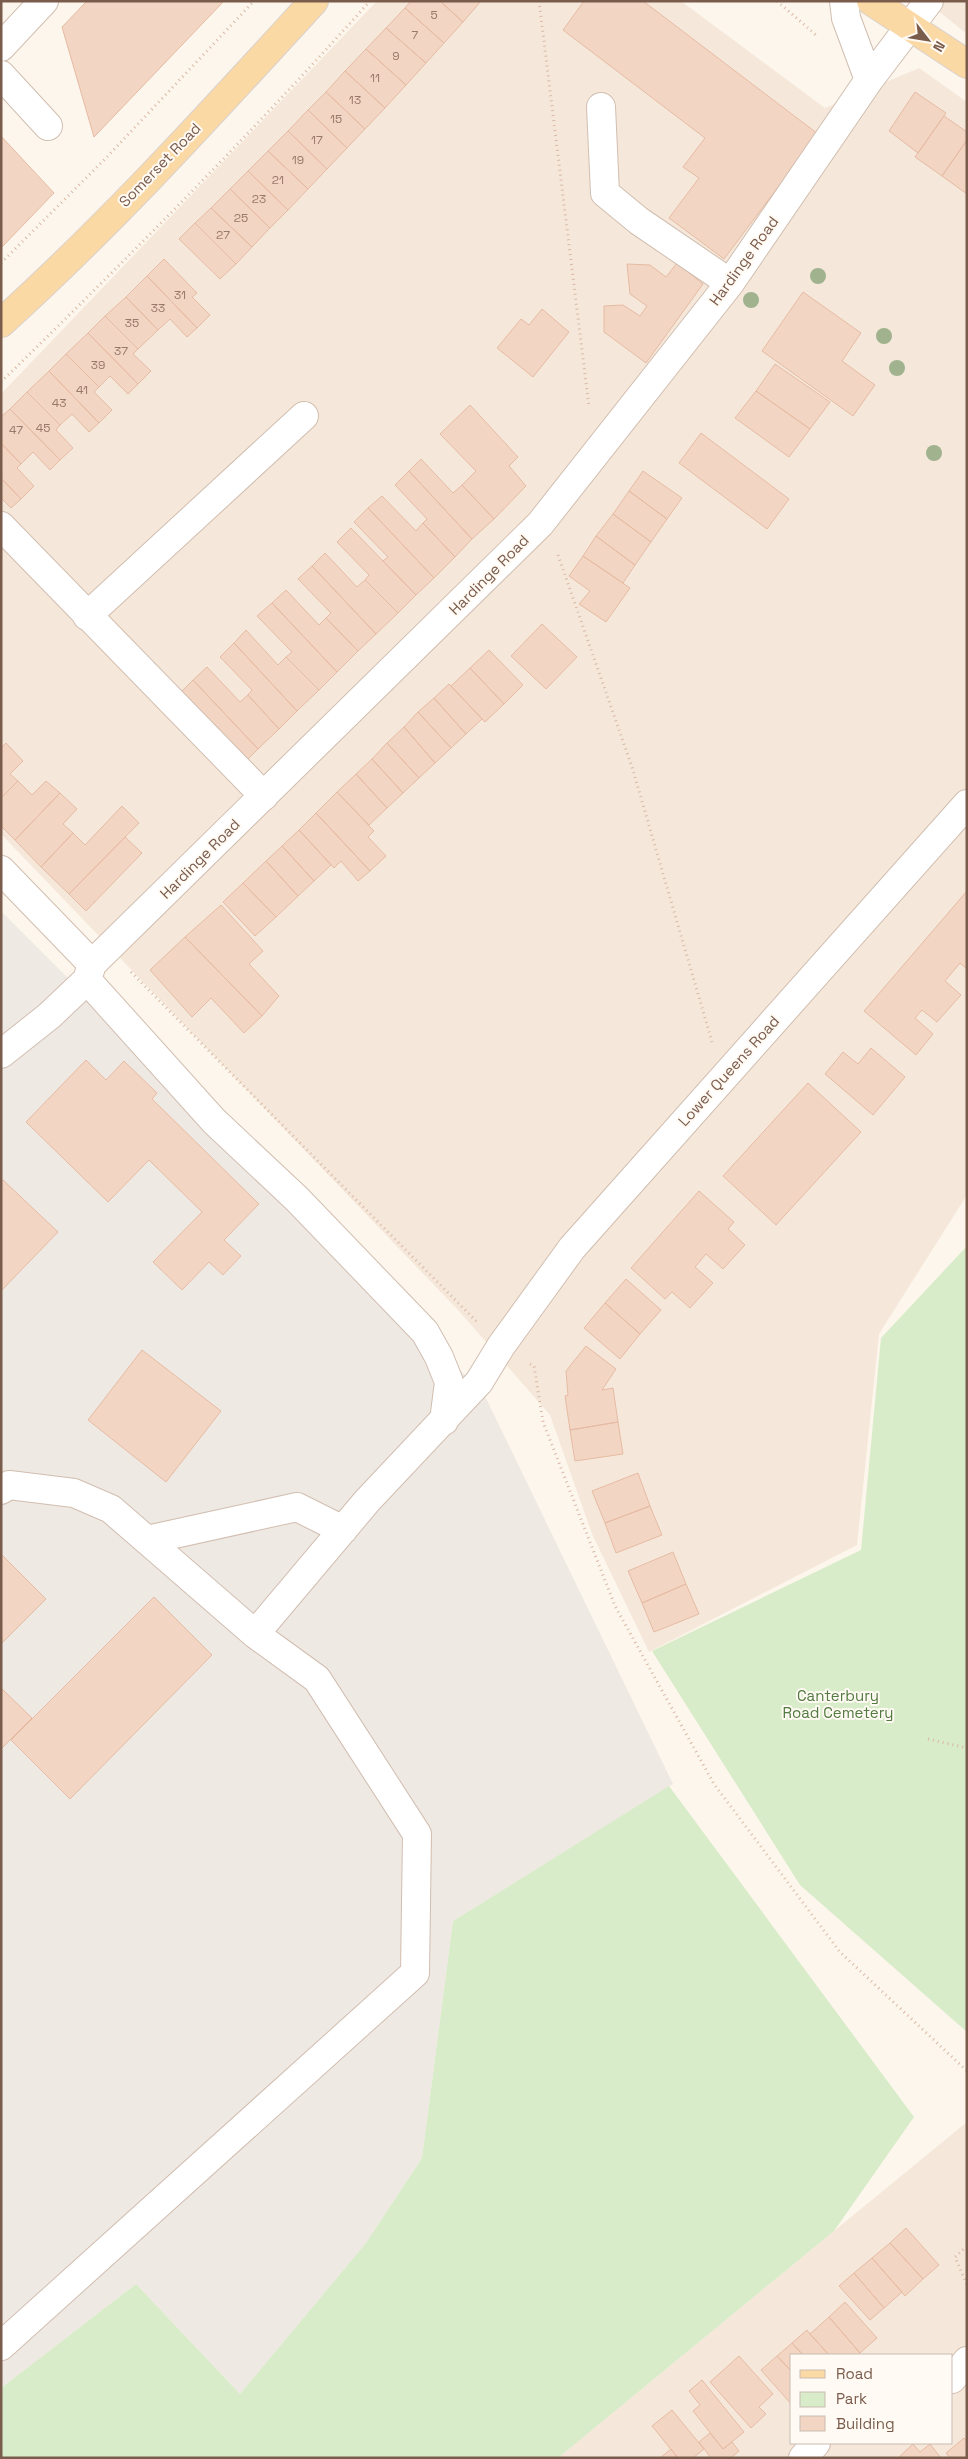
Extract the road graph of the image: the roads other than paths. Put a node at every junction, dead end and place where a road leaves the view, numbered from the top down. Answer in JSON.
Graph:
{"nodes":[{"id":1,"x":44,"y":1,"type":"edge"},
{"id":2,"x":314,"y":1,"type":"edge"},
{"id":3,"x":844,"y":1,"type":"edge"},
{"id":4,"x":871,"y":1,"type":"edge"},
{"id":5,"x":929,"y":1,"type":"edge"},
{"id":6,"x":911,"y":26,"type":"junction"},
{"id":7,"x":1,"y":47,"type":"edge"},
{"id":8,"x":967,"y":64,"type":"edge"},
{"id":9,"x":1,"y":75,"type":"edge"},
{"id":10,"x":869,"y":80,"type":"junction"},
{"id":11,"x":601,"y":107,"type":"dead end"},
{"id":12,"x":48,"y":126,"type":"dead end"},
{"id":13,"x":730,"y":283,"type":"junction"},
{"id":14,"x":1,"y":323,"type":"edge"},
{"id":15,"x":304,"y":416,"type":"dead end"},
{"id":16,"x":1,"y":526,"type":"edge"},
{"id":17,"x":87,"y":616,"type":"junction"},
{"id":18,"x":264,"y":796,"type":"junction"},
{"id":19,"x":967,"y":804,"type":"edge"},
{"id":20,"x":1,"y":870,"type":"edge"},
{"id":21,"x":96,"y":965,"type":"junction"},
{"id":22,"x":1,"y":1054,"type":"edge"},
{"id":23,"x":444,"y":1421,"type":"junction"},
{"id":24,"x":1,"y":1490,"type":"edge"},
{"id":25,"x":343,"y":1530,"type":"junction"},
{"id":26,"x":147,"y":1540,"type":"junction"},
{"id":27,"x":255,"y":1634,"type":"junction"},
{"id":28,"x":1,"y":2346,"type":"edge"},
{"id":29,"x":967,"y":2361,"type":"edge"},
{"id":30,"x":953,"y":2378,"type":"edge"},
{"id":31,"x":815,"y":2444,"type":"edge"},
{"id":32,"x":803,"y":2458,"type":"edge"}],
"edges":[{"from":1,"to":7,"type":"street"},
{"from":2,"to":14,"type":"main road","name":"Somerset Road"},
{"from":3,"to":10,"type":"street"},
{"from":4,"to":6,"type":"main road"},
{"from":5,"to":6,"type":"street","name":"Hardinge Road"},
{"from":6,"to":8,"type":"main road"},
{"from":6,"to":10,"type":"street","name":"Hardinge Road"},
{"from":9,"to":12,"type":"street"},
{"from":10,"to":13,"type":"street","name":"Hardinge Road"},
{"from":11,"to":13,"type":"street"},
{"from":13,"to":18,"type":"street","name":"Hardinge Road"},
{"from":15,"to":17,"type":"street"},
{"from":16,"to":17,"type":"street"},
{"from":17,"to":18,"type":"street"},
{"from":18,"to":21,"type":"street","name":"Hardinge Road"},
{"from":19,"to":23,"type":"street","name":"Lower Queens Road"},
{"from":20,"to":21,"type":"street"},
{"from":21,"to":22,"type":"street","name":"Hardinge Road"},
{"from":21,"to":23,"type":"street"},
{"from":23,"to":25,"type":"street","name":"Lower Queens Road"},
{"from":24,"to":26,"type":"street"},
{"from":25,"to":26,"type":"street"},
{"from":25,"to":27,"type":"street","name":"Lower Queens Road"},
{"from":26,"to":27,"type":"street"},
{"from":27,"to":28,"type":"street"},
{"from":29,"to":30,"type":"street"},
{"from":31,"to":32,"type":"street"}]}
